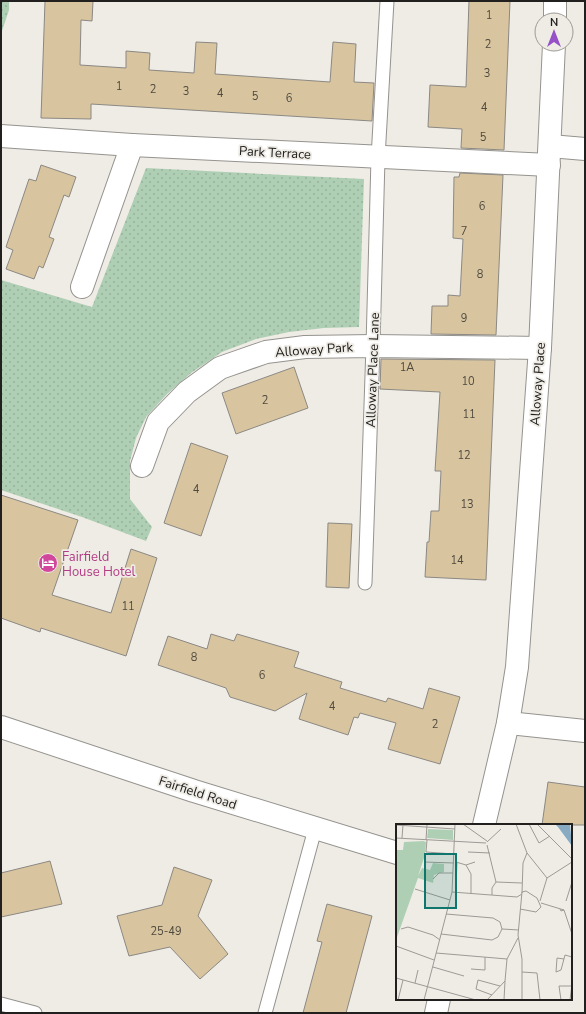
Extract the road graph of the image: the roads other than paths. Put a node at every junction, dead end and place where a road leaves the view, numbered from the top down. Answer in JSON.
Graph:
{"nodes":[{"id":1,"x":387,"y":1,"type":"edge"},
{"id":2,"x":555,"y":1,"type":"edge"},
{"id":3,"x":555,"y":12,"type":"edge"},
{"id":4,"x":554,"y":52,"type":"edge"},
{"id":5,"x":1,"y":136,"type":"edge"},
{"id":6,"x":132,"y":145,"type":"junction"},
{"id":7,"x":585,"y":149,"type":"edge"},
{"id":8,"x":549,"y":156,"type":"junction"},
{"id":9,"x":378,"y":158,"type":"junction"},
{"id":10,"x":82,"y":287,"type":"dead end"},
{"id":11,"x":373,"y":346,"type":"junction"},
{"id":12,"x":540,"y":348,"type":"junction"},
{"id":13,"x":142,"y":466,"type":"dead end"},
{"id":14,"x":365,"y":583,"type":"dead end"},
{"id":15,"x":508,"y":723,"type":"junction"},
{"id":16,"x":1,"y":727,"type":"edge"},
{"id":17,"x":585,"y":731,"type":"edge"},
{"id":18,"x":484,"y":824,"type":"edge"},
{"id":19,"x":315,"y":829,"type":"junction"},
{"id":20,"x":396,"y":853,"type":"edge"},
{"id":21,"x":439,"y":1000,"type":"edge"},
{"id":22,"x":1,"y":1004,"type":"edge"},
{"id":23,"x":35,"y":1013,"type":"edge"},
{"id":24,"x":265,"y":1013,"type":"edge"},
{"id":25,"x":436,"y":1013,"type":"edge"}],
"edges":[{"from":1,"to":9,"type":"lane","name":"Alloway Place Lane"},
{"from":2,"to":3,"type":"street"},
{"from":4,"to":8,"type":"street","name":"Alloway Place"},
{"from":5,"to":6,"type":"street","name":"Park Terrace"},
{"from":6,"to":9,"type":"street","name":"Park Terrace"},
{"from":6,"to":10,"type":"street"},
{"from":7,"to":8,"type":"street","name":"Park Terrace"},
{"from":8,"to":9,"type":"street","name":"Park Terrace"},
{"from":8,"to":12,"type":"street","name":"Alloway Place"},
{"from":9,"to":11,"type":"lane","name":"Alloway Place Lane"},
{"from":11,"to":12,"type":"street","name":"Alloway Park"},
{"from":11,"to":13,"type":"street","name":"Alloway Park"},
{"from":11,"to":14,"type":"lane","name":"Alloway Place Lane"},
{"from":12,"to":15,"type":"street","name":"Alloway Place"},
{"from":15,"to":17,"type":"street"},
{"from":15,"to":18,"type":"street","name":"Alloway Place"},
{"from":16,"to":19,"type":"street","name":"Fairfield Road"},
{"from":19,"to":20,"type":"street","name":"Fairfield Road"},
{"from":19,"to":24,"type":"lane"},
{"from":21,"to":25,"type":"street"},
{"from":22,"to":23,"type":"lane"}]}
